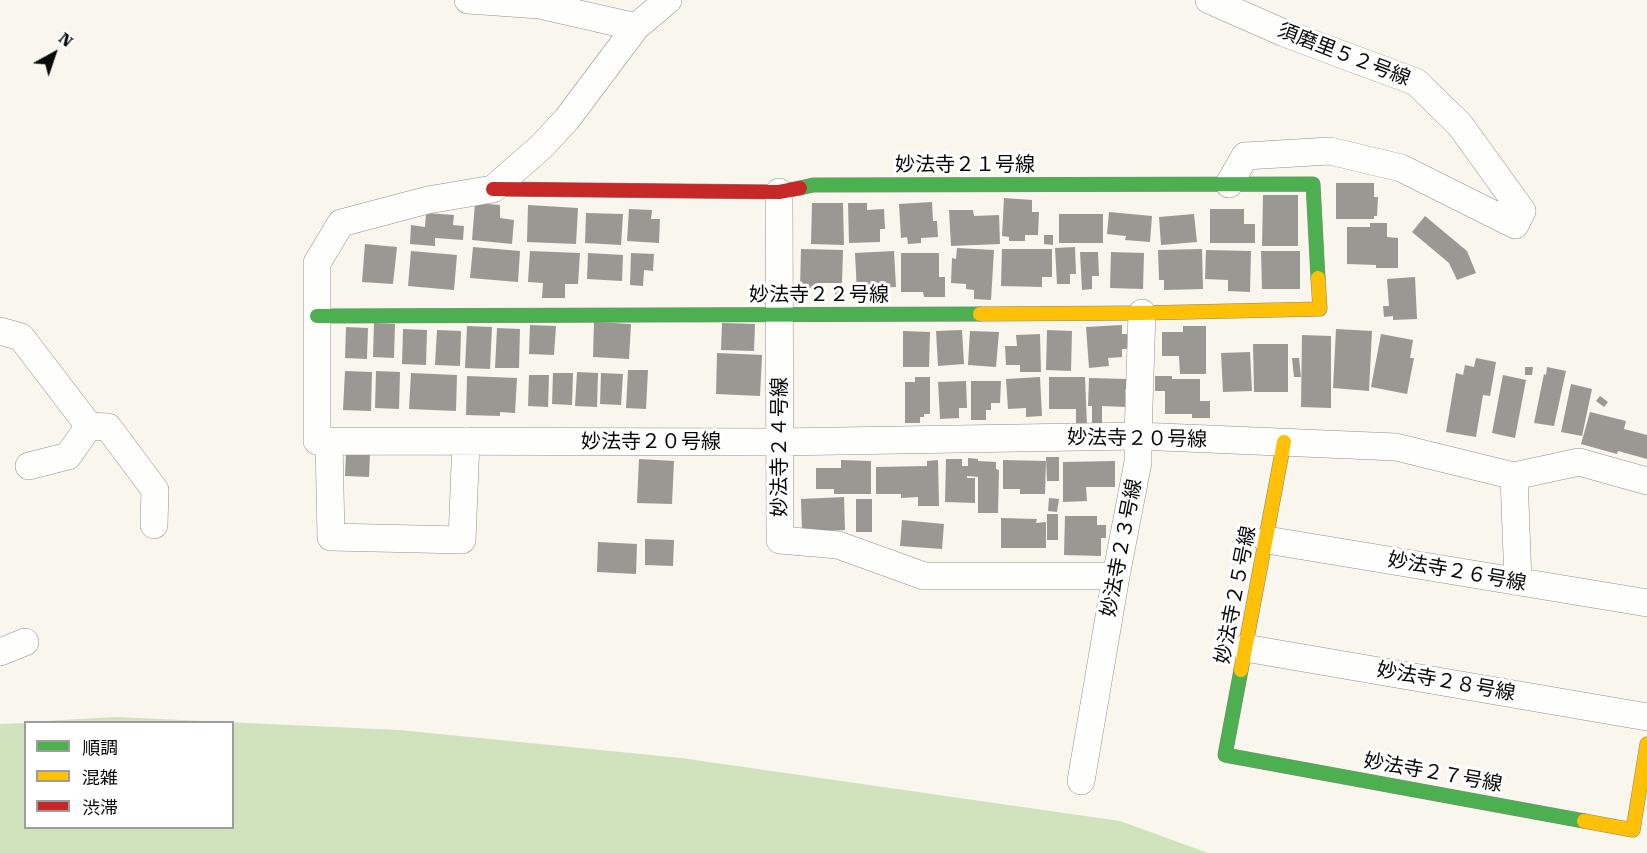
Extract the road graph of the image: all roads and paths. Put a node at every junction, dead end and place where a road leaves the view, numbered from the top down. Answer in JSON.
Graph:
{"nodes":[{"id":1,"x":468,"y":0,"type":"edge"},
{"id":2,"x":668,"y":0,"type":"edge"},
{"id":3,"x":1209,"y":0,"type":"edge"},
{"id":4,"x":636,"y":27,"type":"junction"},
{"id":5,"x":1229,"y":184,"type":"junction"},
{"id":6,"x":493,"y":189,"type":"junction"},
{"id":7,"x":779,"y":192,"type":"junction"},
{"id":8,"x":1320,"y":309,"type":"joint"},
{"id":9,"x":1142,"y":313,"type":"junction"},
{"id":10,"x":780,"y":314,"type":"junction"},
{"id":11,"x":317,"y":316,"type":"junction"},
{"id":12,"x":0,"y":331,"type":"edge"},
{"id":13,"x":89,"y":426,"type":"junction"},
{"id":14,"x":1138,"y":436,"type":"junction"},
{"id":15,"x":329,"y":441,"type":"junction"},
{"id":16,"x":466,"y":441,"type":"junction"},
{"id":17,"x":780,"y":442,"type":"junction"},
{"id":18,"x":1284,"y":442,"type":"junction"},
{"id":19,"x":29,"y":466,"type":"dead end"},
{"id":20,"x":1514,"y":476,"type":"junction"},
{"id":21,"x":1647,"y":481,"type":"edge"},
{"id":22,"x":154,"y":525,"type":"dead end"},
{"id":23,"x":1267,"y":540,"type":"junction"},
{"id":24,"x":1116,"y":576,"type":"junction"},
{"id":25,"x":1518,"y":582,"type":"junction"},
{"id":26,"x":1647,"y":603,"type":"edge"},
{"id":27,"x":25,"y":642,"type":"dead end"},
{"id":28,"x":1245,"y":648,"type":"junction"},
{"id":29,"x":0,"y":652,"type":"edge"},
{"id":30,"x":1647,"y":717,"type":"edge"},
{"id":31,"x":1647,"y":744,"type":"edge"},
{"id":32,"x":1226,"y":755,"type":"joint"},
{"id":33,"x":1081,"y":781,"type":"dead end"}],
"edges":[{"from":1,"to":4,"type":"street"},
{"from":2,"to":4,"type":"street"},
{"from":3,"to":5,"type":"street","name":"須磨里５２号線"},
{"from":4,"to":6,"type":"street"},
{"from":5,"to":7,"type":"street","name":"妙法寺２１号線"},
{"from":5,"to":8,"type":"street","name":"妙法寺２１号線"},
{"from":6,"to":7,"type":"street","name":"妙法寺２１号線"},
{"from":6,"to":11,"type":"street"},
{"from":7,"to":10,"type":"street","name":"妙法寺２４号線"},
{"from":8,"to":9,"type":"street","name":"妙法寺２２号線"},
{"from":9,"to":10,"type":"street","name":"妙法寺２２号線"},
{"from":9,"to":14,"type":"street","name":"妙法寺２３号線"},
{"from":10,"to":11,"type":"street","name":"妙法寺２２号線"},
{"from":10,"to":17,"type":"street","name":"妙法寺２４号線"},
{"from":11,"to":15,"type":"street"},
{"from":12,"to":13,"type":"street"},
{"from":13,"to":19,"type":"street"},
{"from":13,"to":22,"type":"street"},
{"from":14,"to":17,"type":"street","name":"妙法寺２０号線"},
{"from":14,"to":18,"type":"street","name":"妙法寺２０号線"},
{"from":14,"to":24,"type":"street","name":"妙法寺２３号線"},
{"from":15,"to":16,"type":"street","name":"妙法寺２０号線"},
{"from":15,"to":16,"type":"street"},
{"from":16,"to":17,"type":"street","name":"妙法寺２０号線"},
{"from":17,"to":24,"type":"street","name":"妙法寺２４号線"},
{"from":18,"to":20,"type":"street","name":"妙法寺２０号線"},
{"from":18,"to":23,"type":"street","name":"妙法寺２５号線"},
{"from":20,"to":21,"type":"street"},
{"from":20,"to":25,"type":"street"},
{"from":23,"to":25,"type":"street","name":"妙法寺２６号線"},
{"from":23,"to":28,"type":"street","name":"妙法寺２５号線"},
{"from":24,"to":33,"type":"street","name":"妙法寺２３号線"},
{"from":25,"to":26,"type":"street","name":"妙法寺２６号線"},
{"from":27,"to":29,"type":"street"},
{"from":28,"to":30,"type":"street","name":"妙法寺２８号線"},
{"from":28,"to":32,"type":"street","name":"妙法寺２５号線"},
{"from":31,"to":32,"type":"street","name":"妙法寺２７号線"}]}
